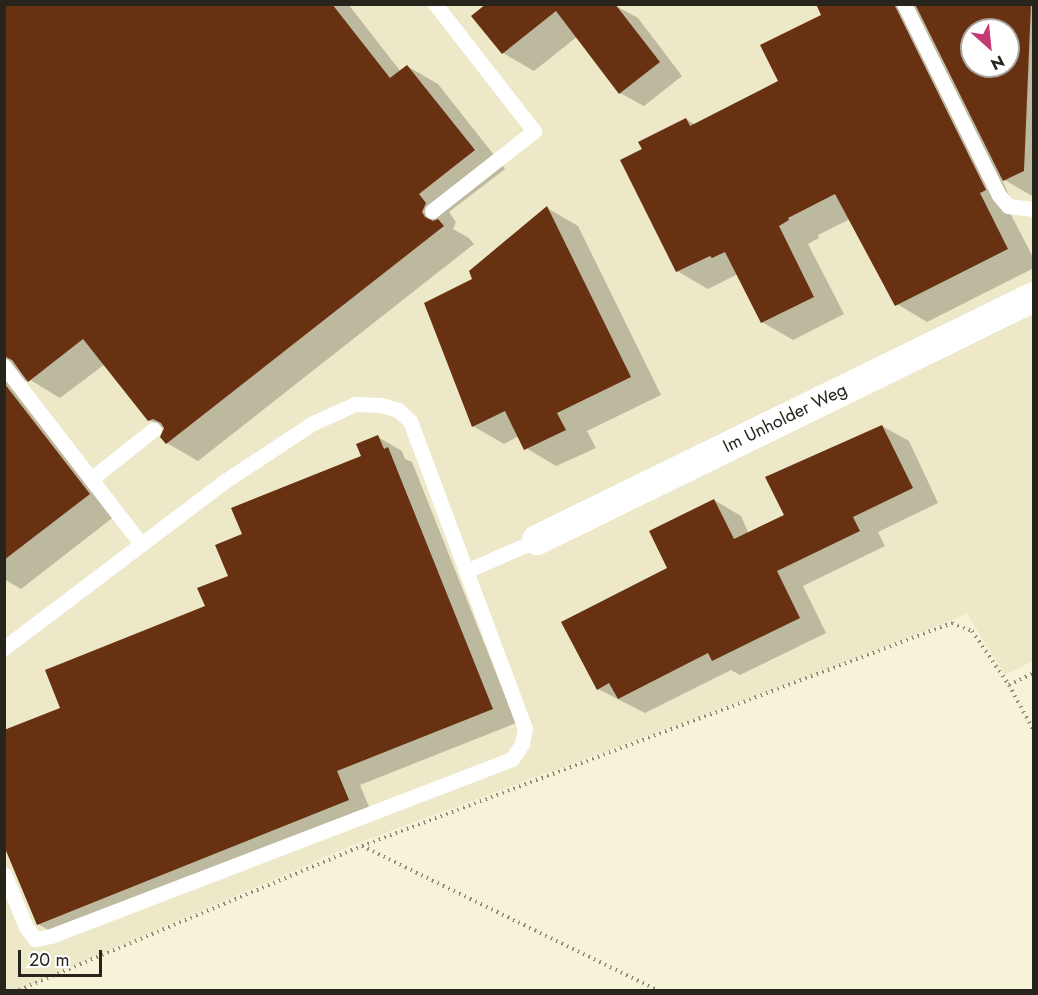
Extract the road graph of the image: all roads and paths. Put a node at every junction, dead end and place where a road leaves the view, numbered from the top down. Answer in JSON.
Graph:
{"nodes":[{"id":1,"x":435,"y":4,"type":"edge"},
{"id":2,"x":904,"y":4,"type":"edge"},
{"id":3,"x":1034,"y":209,"type":"edge"},
{"id":4,"x":432,"y":211,"type":"dead end"},
{"id":5,"x":1034,"y":297,"type":"edge"},
{"id":6,"x":4,"y":366,"type":"edge"},
{"id":7,"x":154,"y":429,"type":"dead end"},
{"id":8,"x":91,"y":479,"type":"junction"},
{"id":9,"x":537,"y":540,"type":"joint"},
{"id":10,"x":141,"y":544,"type":"junction"},
{"id":11,"x":466,"y":571,"type":"junction"},
{"id":12,"x":4,"y":648,"type":"edge"},
{"id":13,"x":1034,"y":673,"type":"edge"},
{"id":14,"x":1009,"y":684,"type":"junction"},
{"id":15,"x":1034,"y":731,"type":"edge"},
{"id":16,"x":362,"y":846,"type":"junction"},
{"id":17,"x":4,"y":874,"type":"edge"},
{"id":18,"x":20,"y":990,"type":"edge"},
{"id":19,"x":657,"y":990,"type":"edge"}],
"edges":[{"from":1,"to":4,"type":"lane"},
{"from":2,"to":3,"type":"lane"},
{"from":5,"to":9,"type":"street","name":"Im Unholder Weg"},
{"from":6,"to":8,"type":"lane"},
{"from":7,"to":8,"type":"lane"},
{"from":8,"to":10,"type":"lane"},
{"from":9,"to":11,"type":"lane"},
{"from":10,"to":11,"type":"lane"},
{"from":10,"to":12,"type":"lane"},
{"from":11,"to":17,"type":"lane"},
{"from":13,"to":14,"type":"path"},
{"from":14,"to":15,"type":"path"},
{"from":14,"to":16,"type":"path"},
{"from":16,"to":18,"type":"path"},
{"from":16,"to":19,"type":"path"}]}
